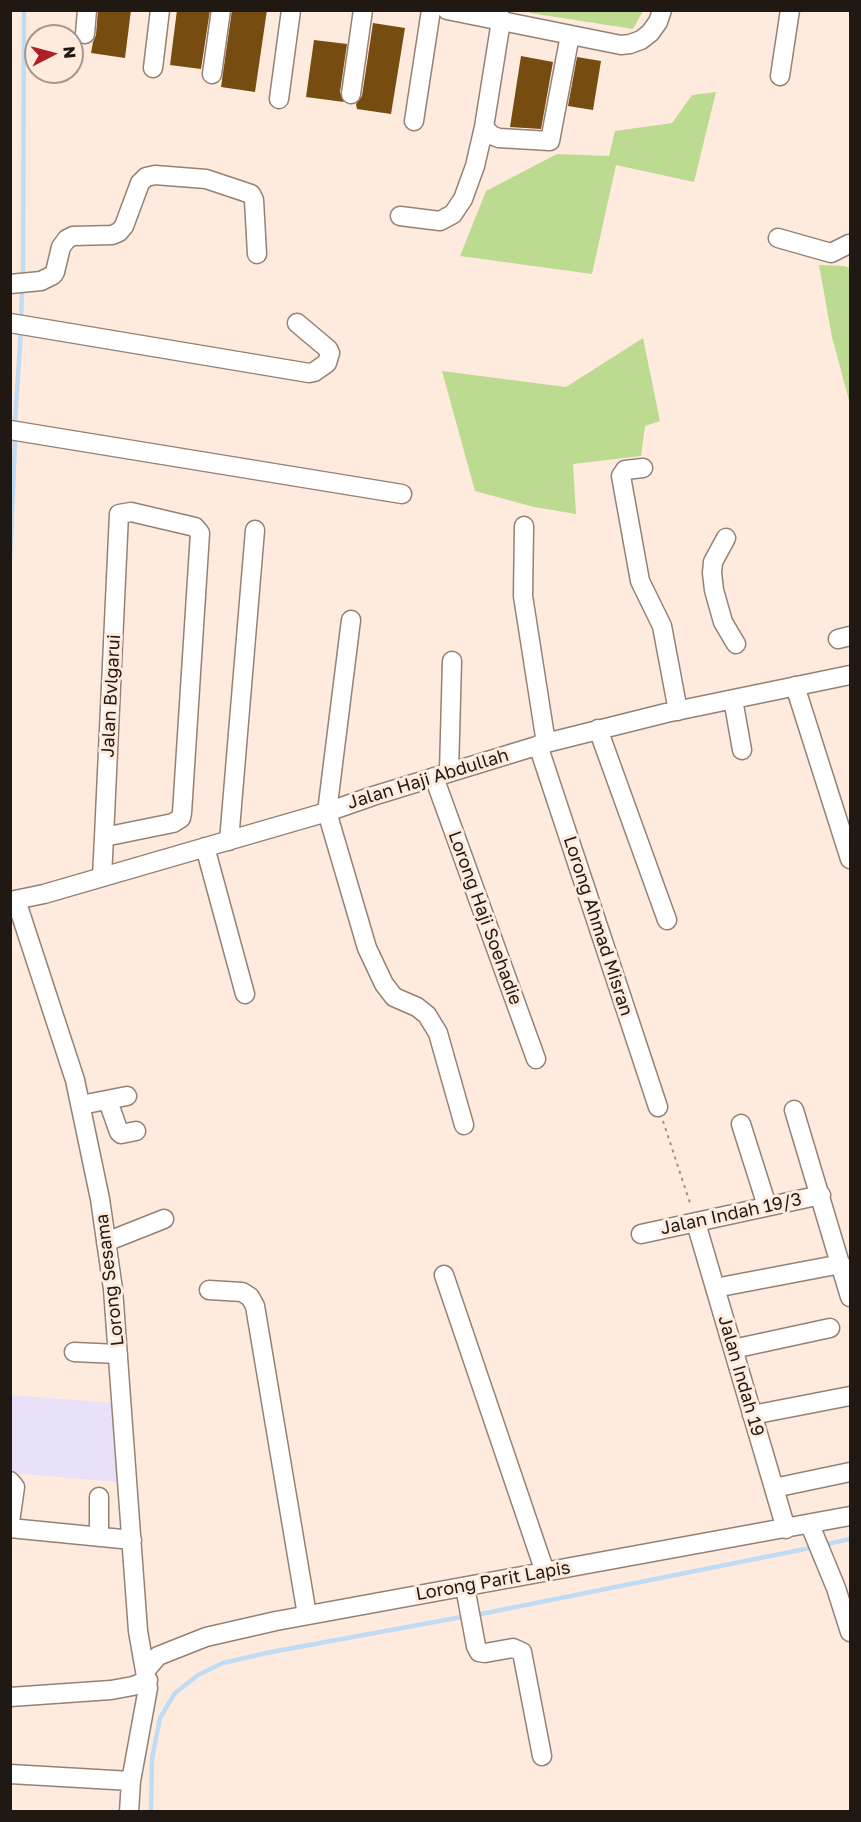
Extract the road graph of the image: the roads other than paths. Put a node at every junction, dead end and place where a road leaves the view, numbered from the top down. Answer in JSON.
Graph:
{"nodes":[{"id":1,"x":87,"y":10,"type":"edge"},
{"id":2,"x":160,"y":10,"type":"edge"},
{"id":3,"x":221,"y":10,"type":"edge"},
{"id":4,"x":291,"y":10,"type":"edge"},
{"id":5,"x":363,"y":10,"type":"edge"},
{"id":6,"x":431,"y":10,"type":"edge"},
{"id":7,"x":447,"y":10,"type":"edge"},
{"id":8,"x":662,"y":10,"type":"edge"},
{"id":9,"x":790,"y":10,"type":"edge"},
{"id":10,"x":499,"y":16,"type":"edge"},
{"id":11,"x":85,"y":34,"type":"dead end"},
{"id":12,"x":570,"y":35,"type":"junction"},
{"id":13,"x":153,"y":68,"type":"dead end"},
{"id":14,"x":212,"y":74,"type":"dead end"},
{"id":15,"x":780,"y":76,"type":"dead end"},
{"id":16,"x":351,"y":94,"type":"dead end"},
{"id":17,"x":279,"y":99,"type":"dead end"},
{"id":18,"x":414,"y":121,"type":"dead end"},
{"id":19,"x":484,"y":127,"type":"junction"},
{"id":20,"x":400,"y":216,"type":"dead end"},
{"id":21,"x":778,"y":238,"type":"dead end"},
{"id":22,"x":849,"y":244,"type":"edge"},
{"id":23,"x":257,"y":255,"type":"dead end"},
{"id":24,"x":10,"y":284,"type":"edge"},
{"id":25,"x":10,"y":323,"type":"edge"},
{"id":26,"x":297,"y":323,"type":"dead end"},
{"id":27,"x":10,"y":430,"type":"edge"},
{"id":28,"x":643,"y":468,"type":"dead end"},
{"id":29,"x":402,"y":494,"type":"dead end"},
{"id":30,"x":524,"y":526,"type":"dead end"},
{"id":31,"x":255,"y":530,"type":"dead end"},
{"id":32,"x":726,"y":538,"type":"dead end"},
{"id":33,"x":351,"y":620,"type":"dead end"},
{"id":34,"x":736,"y":644,"type":"dead end"},
{"id":35,"x":452,"y":662,"type":"dead end"},
{"id":36,"x":850,"y":675,"type":"edge"},
{"id":37,"x":795,"y":686,"type":"junction"},
{"id":38,"x":733,"y":699,"type":"junction"},
{"id":39,"x":678,"y":711,"type":"junction"},
{"id":40,"x":598,"y":729,"type":"junction"},
{"id":41,"x":542,"y":744,"type":"junction"},
{"id":42,"x":742,"y":750,"type":"dead end"},
{"id":43,"x":442,"y":775,"type":"junction"},
{"id":44,"x":327,"y":812,"type":"junction"},
{"id":45,"x":104,"y":837,"type":"junction"},
{"id":46,"x":229,"y":841,"type":"junction"},
{"id":47,"x":205,"y":847,"type":"junction"},
{"id":48,"x":850,"y":859,"type":"edge"},
{"id":49,"x":102,"y":877,"type":"junction"},
{"id":50,"x":13,"y":901,"type":"edge"},
{"id":51,"x":667,"y":920,"type":"dead end"},
{"id":52,"x":244,"y":994,"type":"dead end"},
{"id":53,"x":536,"y":1059,"type":"dead end"},
{"id":54,"x":127,"y":1096,"type":"dead end"},
{"id":55,"x":108,"y":1101,"type":"junction"},
{"id":56,"x":81,"y":1105,"type":"junction"},
{"id":57,"x":658,"y":1107,"type":"road end"},
{"id":58,"x":794,"y":1110,"type":"dead end"},
{"id":59,"x":741,"y":1124,"type":"dead end"},
{"id":60,"x":464,"y":1125,"type":"dead end"},
{"id":61,"x":136,"y":1131,"type":"dead end"},
{"id":62,"x":821,"y":1195,"type":"junction"},
{"id":63,"x":767,"y":1206,"type":"junction"},
{"id":64,"x":164,"y":1219,"type":"dead end"},
{"id":65,"x":696,"y":1223,"type":"junction"},
{"id":66,"x":640,"y":1234,"type":"dead end"},
{"id":67,"x":106,"y":1242,"type":"junction"},
{"id":68,"x":841,"y":1264,"type":"junction"},
{"id":69,"x":444,"y":1275,"type":"dead end"},
{"id":70,"x":715,"y":1288,"type":"junction"},
{"id":71,"x":208,"y":1290,"type":"dead end"},
{"id":72,"x":850,"y":1297,"type":"edge"},
{"id":73,"x":830,"y":1328,"type":"dead end"},
{"id":74,"x":733,"y":1349,"type":"junction"},
{"id":75,"x":74,"y":1352,"type":"dead end"},
{"id":76,"x":118,"y":1354,"type":"junction"},
{"id":77,"x":850,"y":1395,"type":"edge"},
{"id":78,"x":752,"y":1414,"type":"junction"},
{"id":79,"x":850,"y":1472,"type":"edge"},
{"id":80,"x":10,"y":1481,"type":"edge"},
{"id":81,"x":774,"y":1488,"type":"junction"},
{"id":82,"x":99,"y":1497,"type":"dead end"},
{"id":83,"x":850,"y":1516,"type":"edge"},
{"id":84,"x":10,"y":1522,"type":"edge"},
{"id":85,"x":10,"y":1528,"type":"edge"},
{"id":86,"x":786,"y":1529,"type":"junction"},
{"id":87,"x":813,"y":1532,"type":"junction"},
{"id":88,"x":99,"y":1537,"type":"junction"},
{"id":89,"x":132,"y":1540,"type":"junction"},
{"id":90,"x":545,"y":1572,"type":"junction"},
{"id":91,"x":843,"y":1586,"type":"edge"},
{"id":92,"x":465,"y":1587,"type":"junction"},
{"id":93,"x":307,"y":1615,"type":"junction"},
{"id":94,"x":850,"y":1632,"type":"edge"},
{"id":95,"x":147,"y":1675,"type":"junction"},
{"id":96,"x":10,"y":1697,"type":"edge"},
{"id":97,"x":542,"y":1756,"type":"dead end"},
{"id":98,"x":10,"y":1774,"type":"edge"},
{"id":99,"x":131,"y":1780,"type":"junction"},
{"id":100,"x":129,"y":1812,"type":"edge"}],
"edges":[{"from":1,"to":11,"type":"street"},
{"from":2,"to":13,"type":"street"},
{"from":3,"to":14,"type":"street"},
{"from":4,"to":17,"type":"street"},
{"from":5,"to":16,"type":"street"},
{"from":6,"to":18,"type":"street"},
{"from":7,"to":10,"type":"street"},
{"from":8,"to":12,"type":"street"},
{"from":9,"to":15,"type":"street"},
{"from":10,"to":12,"type":"street"},
{"from":10,"to":19,"type":"street"},
{"from":12,"to":19,"type":"street"},
{"from":19,"to":20,"type":"street"},
{"from":21,"to":22,"type":"street"},
{"from":23,"to":24,"type":"street"},
{"from":25,"to":26,"type":"street"},
{"from":27,"to":29,"type":"street"},
{"from":28,"to":39,"type":"street"},
{"from":30,"to":41,"type":"street","name":"Lorong Ahmad Misran"},
{"from":31,"to":46,"type":"street"},
{"from":32,"to":34,"type":"street"},
{"from":33,"to":44,"type":"street"},
{"from":35,"to":43,"type":"street"},
{"from":36,"to":37,"type":"street","name":"Jalan Haji Abdullah"},
{"from":37,"to":38,"type":"street","name":"Jalan Haji Abdullah"},
{"from":37,"to":48,"type":"street"},
{"from":38,"to":39,"type":"street","name":"Jalan Haji Abdullah"},
{"from":38,"to":42,"type":"street"},
{"from":39,"to":40,"type":"street","name":"Jalan Haji Abdullah"},
{"from":40,"to":41,"type":"street","name":"Jalan Haji Abdullah"},
{"from":40,"to":51,"type":"street"},
{"from":41,"to":43,"type":"street","name":"Jalan Haji Abdullah"},
{"from":41,"to":57,"type":"street","name":"Lorong Ahmad Misran"},
{"from":43,"to":44,"type":"street","name":"Jalan Haji Abdullah"},
{"from":43,"to":53,"type":"street","name":"Lorong Haji Soehadie"},
{"from":44,"to":46,"type":"street","name":"Jalan Haji Abdullah"},
{"from":44,"to":60,"type":"street"},
{"from":45,"to":45,"type":"street","name":"Jalan Bvlgarui"},
{"from":45,"to":49,"type":"street","name":"Jalan Bvlgarui"},
{"from":46,"to":47,"type":"street","name":"Jalan Haji Abdullah"},
{"from":47,"to":49,"type":"street","name":"Jalan Haji Abdullah"},
{"from":47,"to":52,"type":"street"},
{"from":49,"to":50,"type":"street","name":"Jalan Haji Abdullah"},
{"from":50,"to":56,"type":"street","name":"Lorong Sesama"},
{"from":54,"to":55,"type":"street"},
{"from":55,"to":56,"type":"street"},
{"from":55,"to":61,"type":"street"},
{"from":56,"to":67,"type":"street","name":"Lorong Sesama"},
{"from":58,"to":62,"type":"street"},
{"from":59,"to":63,"type":"street"},
{"from":62,"to":63,"type":"street","name":"Jalan Indah 19/3"},
{"from":62,"to":68,"type":"street"},
{"from":63,"to":65,"type":"street","name":"Jalan Indah 19/3"},
{"from":64,"to":67,"type":"street"},
{"from":65,"to":66,"type":"street","name":"Jalan Indah 19/3"},
{"from":65,"to":70,"type":"street","name":"Jalan Indah 19"},
{"from":67,"to":76,"type":"street","name":"Lorong Sesama"},
{"from":68,"to":70,"type":"street"},
{"from":68,"to":72,"type":"street"},
{"from":69,"to":90,"type":"street"},
{"from":70,"to":74,"type":"street","name":"Jalan Indah 19"},
{"from":71,"to":93,"type":"street"},
{"from":73,"to":74,"type":"street"},
{"from":74,"to":78,"type":"street","name":"Jalan Indah 19"},
{"from":75,"to":76,"type":"street"},
{"from":76,"to":89,"type":"street","name":"Lorong Sesama"},
{"from":77,"to":78,"type":"street"},
{"from":78,"to":81,"type":"street","name":"Jalan Indah 19"},
{"from":79,"to":81,"type":"street"},
{"from":80,"to":84,"type":"street"},
{"from":81,"to":86,"type":"street","name":"Jalan Indah 19"},
{"from":82,"to":88,"type":"street"},
{"from":83,"to":87,"type":"street","name":"Lorong Parit Lapis"},
{"from":85,"to":88,"type":"street"},
{"from":86,"to":87,"type":"street","name":"Lorong Parit Lapis"},
{"from":86,"to":90,"type":"street","name":"Lorong Parit Lapis"},
{"from":87,"to":91,"type":"street"},
{"from":88,"to":89,"type":"street"},
{"from":89,"to":95,"type":"street","name":"Lorong Sesama"},
{"from":90,"to":92,"type":"street","name":"Lorong Parit Lapis"},
{"from":91,"to":94,"type":"street"},
{"from":92,"to":93,"type":"street","name":"Lorong Parit Lapis"},
{"from":92,"to":97,"type":"street"},
{"from":93,"to":95,"type":"street","name":"Lorong Parit Lapis"},
{"from":95,"to":96,"type":"street"},
{"from":95,"to":99,"type":"street","name":"Lorong Sesama"},
{"from":98,"to":99,"type":"street"},
{"from":99,"to":100,"type":"street","name":"Lorong Sesama"}]}
